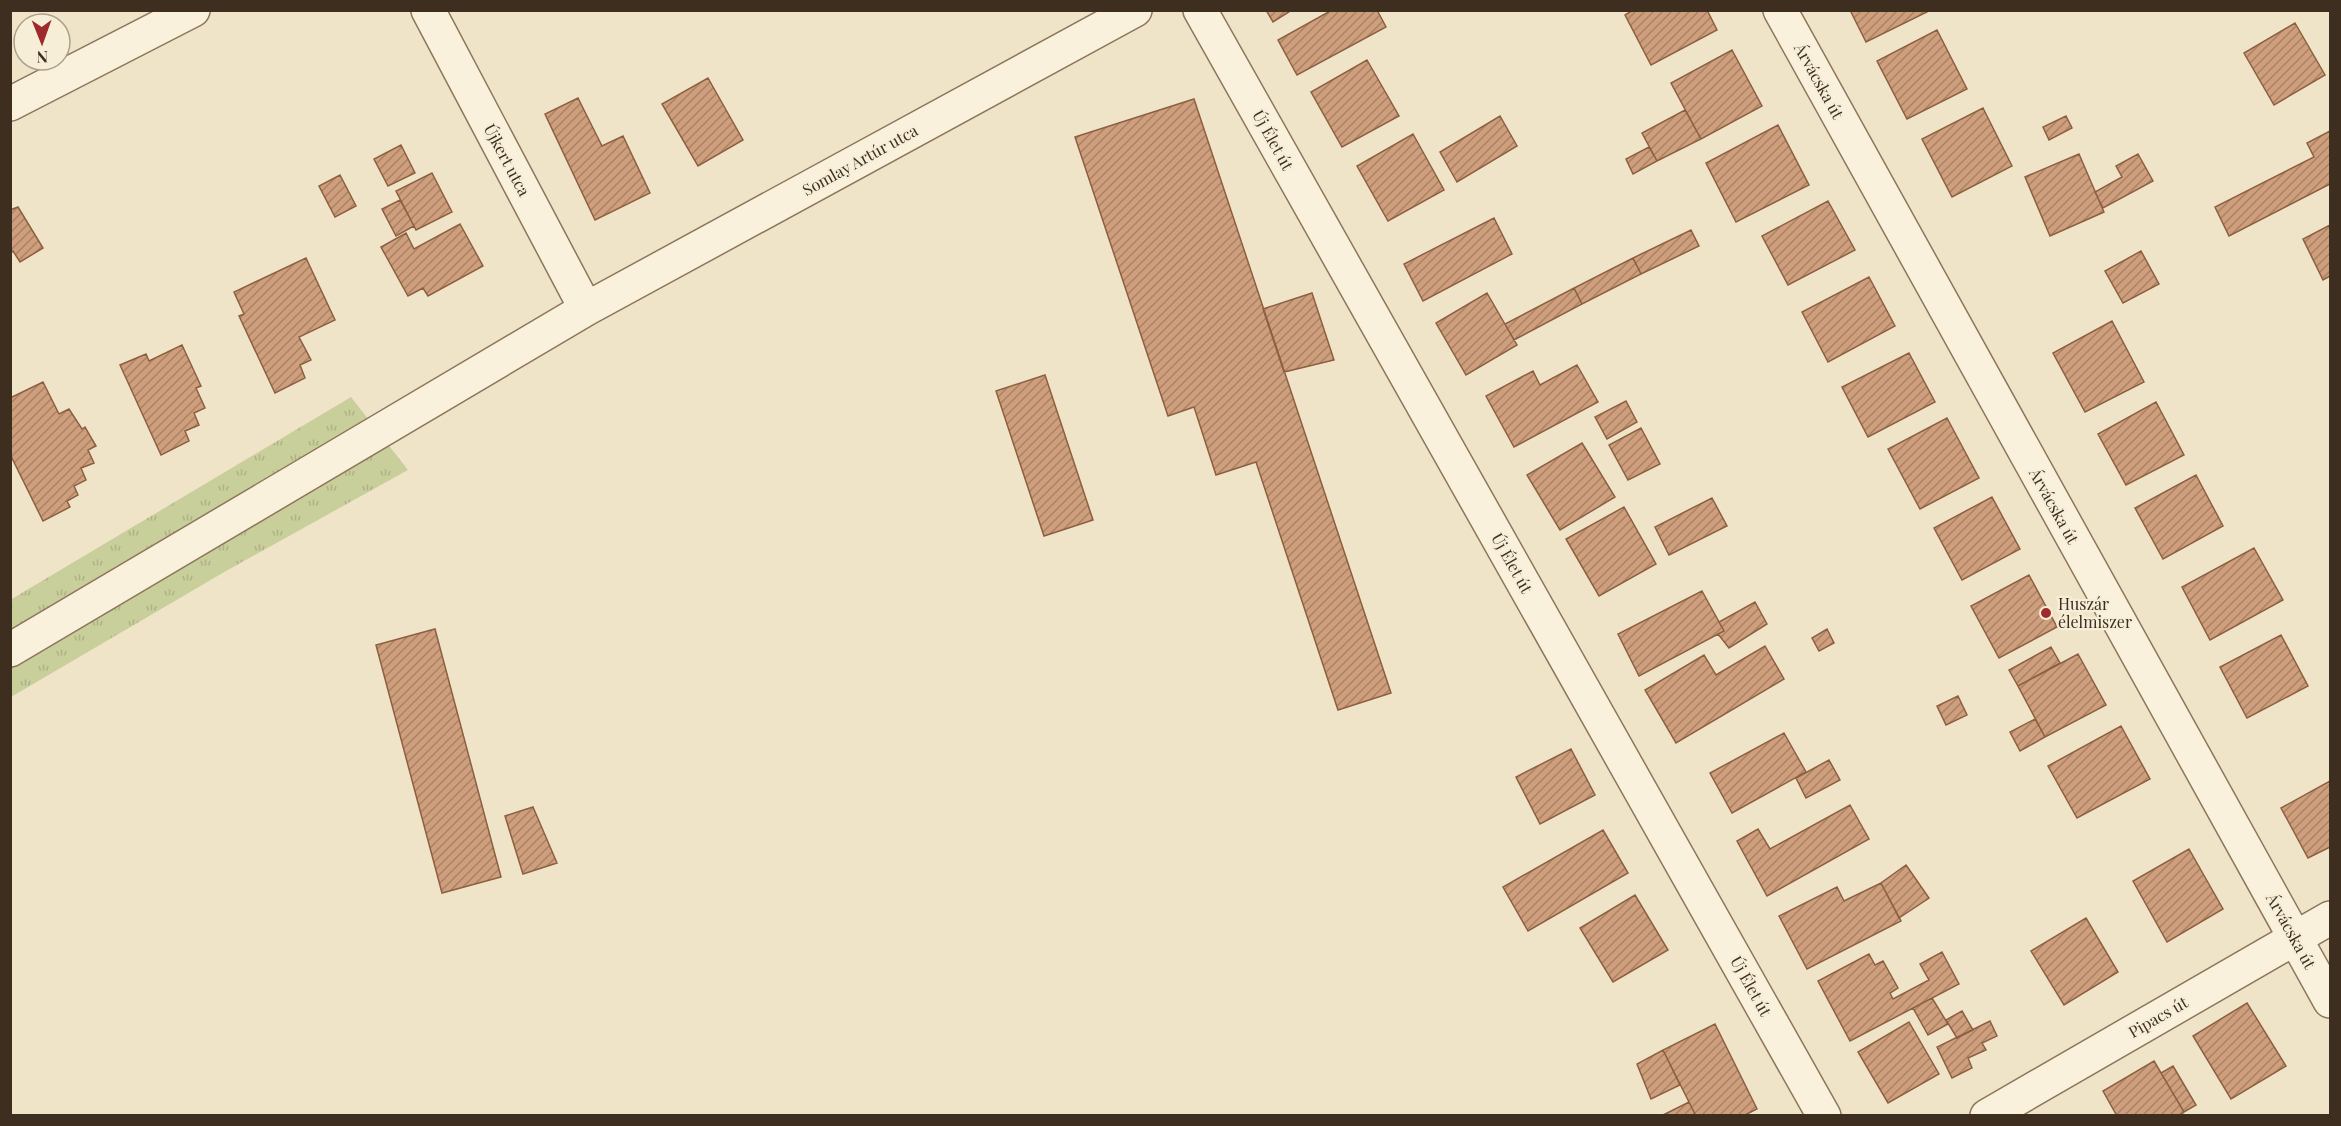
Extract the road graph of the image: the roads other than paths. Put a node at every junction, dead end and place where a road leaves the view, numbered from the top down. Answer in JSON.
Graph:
{"nodes":[{"id":1,"x":193,"y":10,"type":"edge"},
{"id":2,"x":428,"y":10,"type":"edge"},
{"id":3,"x":1134,"y":10,"type":"edge"},
{"id":4,"x":1200,"y":10,"type":"edge"},
{"id":5,"x":1780,"y":10,"type":"edge"},
{"id":6,"x":10,"y":105,"type":"edge"},
{"id":7,"x":586,"y":309,"type":"junction"},
{"id":8,"x":10,"y":650,"type":"edge"},
{"id":9,"x":2331,"y":918,"type":"edge"},
{"id":10,"x":2294,"y":939,"type":"junction"},
{"id":11,"x":2331,"y":1001,"type":"edge"},
{"id":12,"x":1824,"y":1116,"type":"edge"},
{"id":13,"x":1987,"y":1116,"type":"edge"}],
"edges":[{"from":1,"to":6,"type":"street"},
{"from":2,"to":7,"type":"street","name":"Újkert utca"},
{"from":3,"to":7,"type":"street","name":"Somlay Artúr utca"},
{"from":4,"to":12,"type":"street","name":"Új Élet út"},
{"from":5,"to":10,"type":"street","name":"Árvácska út"},
{"from":7,"to":8,"type":"street","name":"Somlay Artúr utca"},
{"from":9,"to":10,"type":"street","name":"Pipacs út"},
{"from":10,"to":11,"type":"street","name":"Árvácska út"},
{"from":10,"to":13,"type":"street","name":"Pipacs út"}]}
